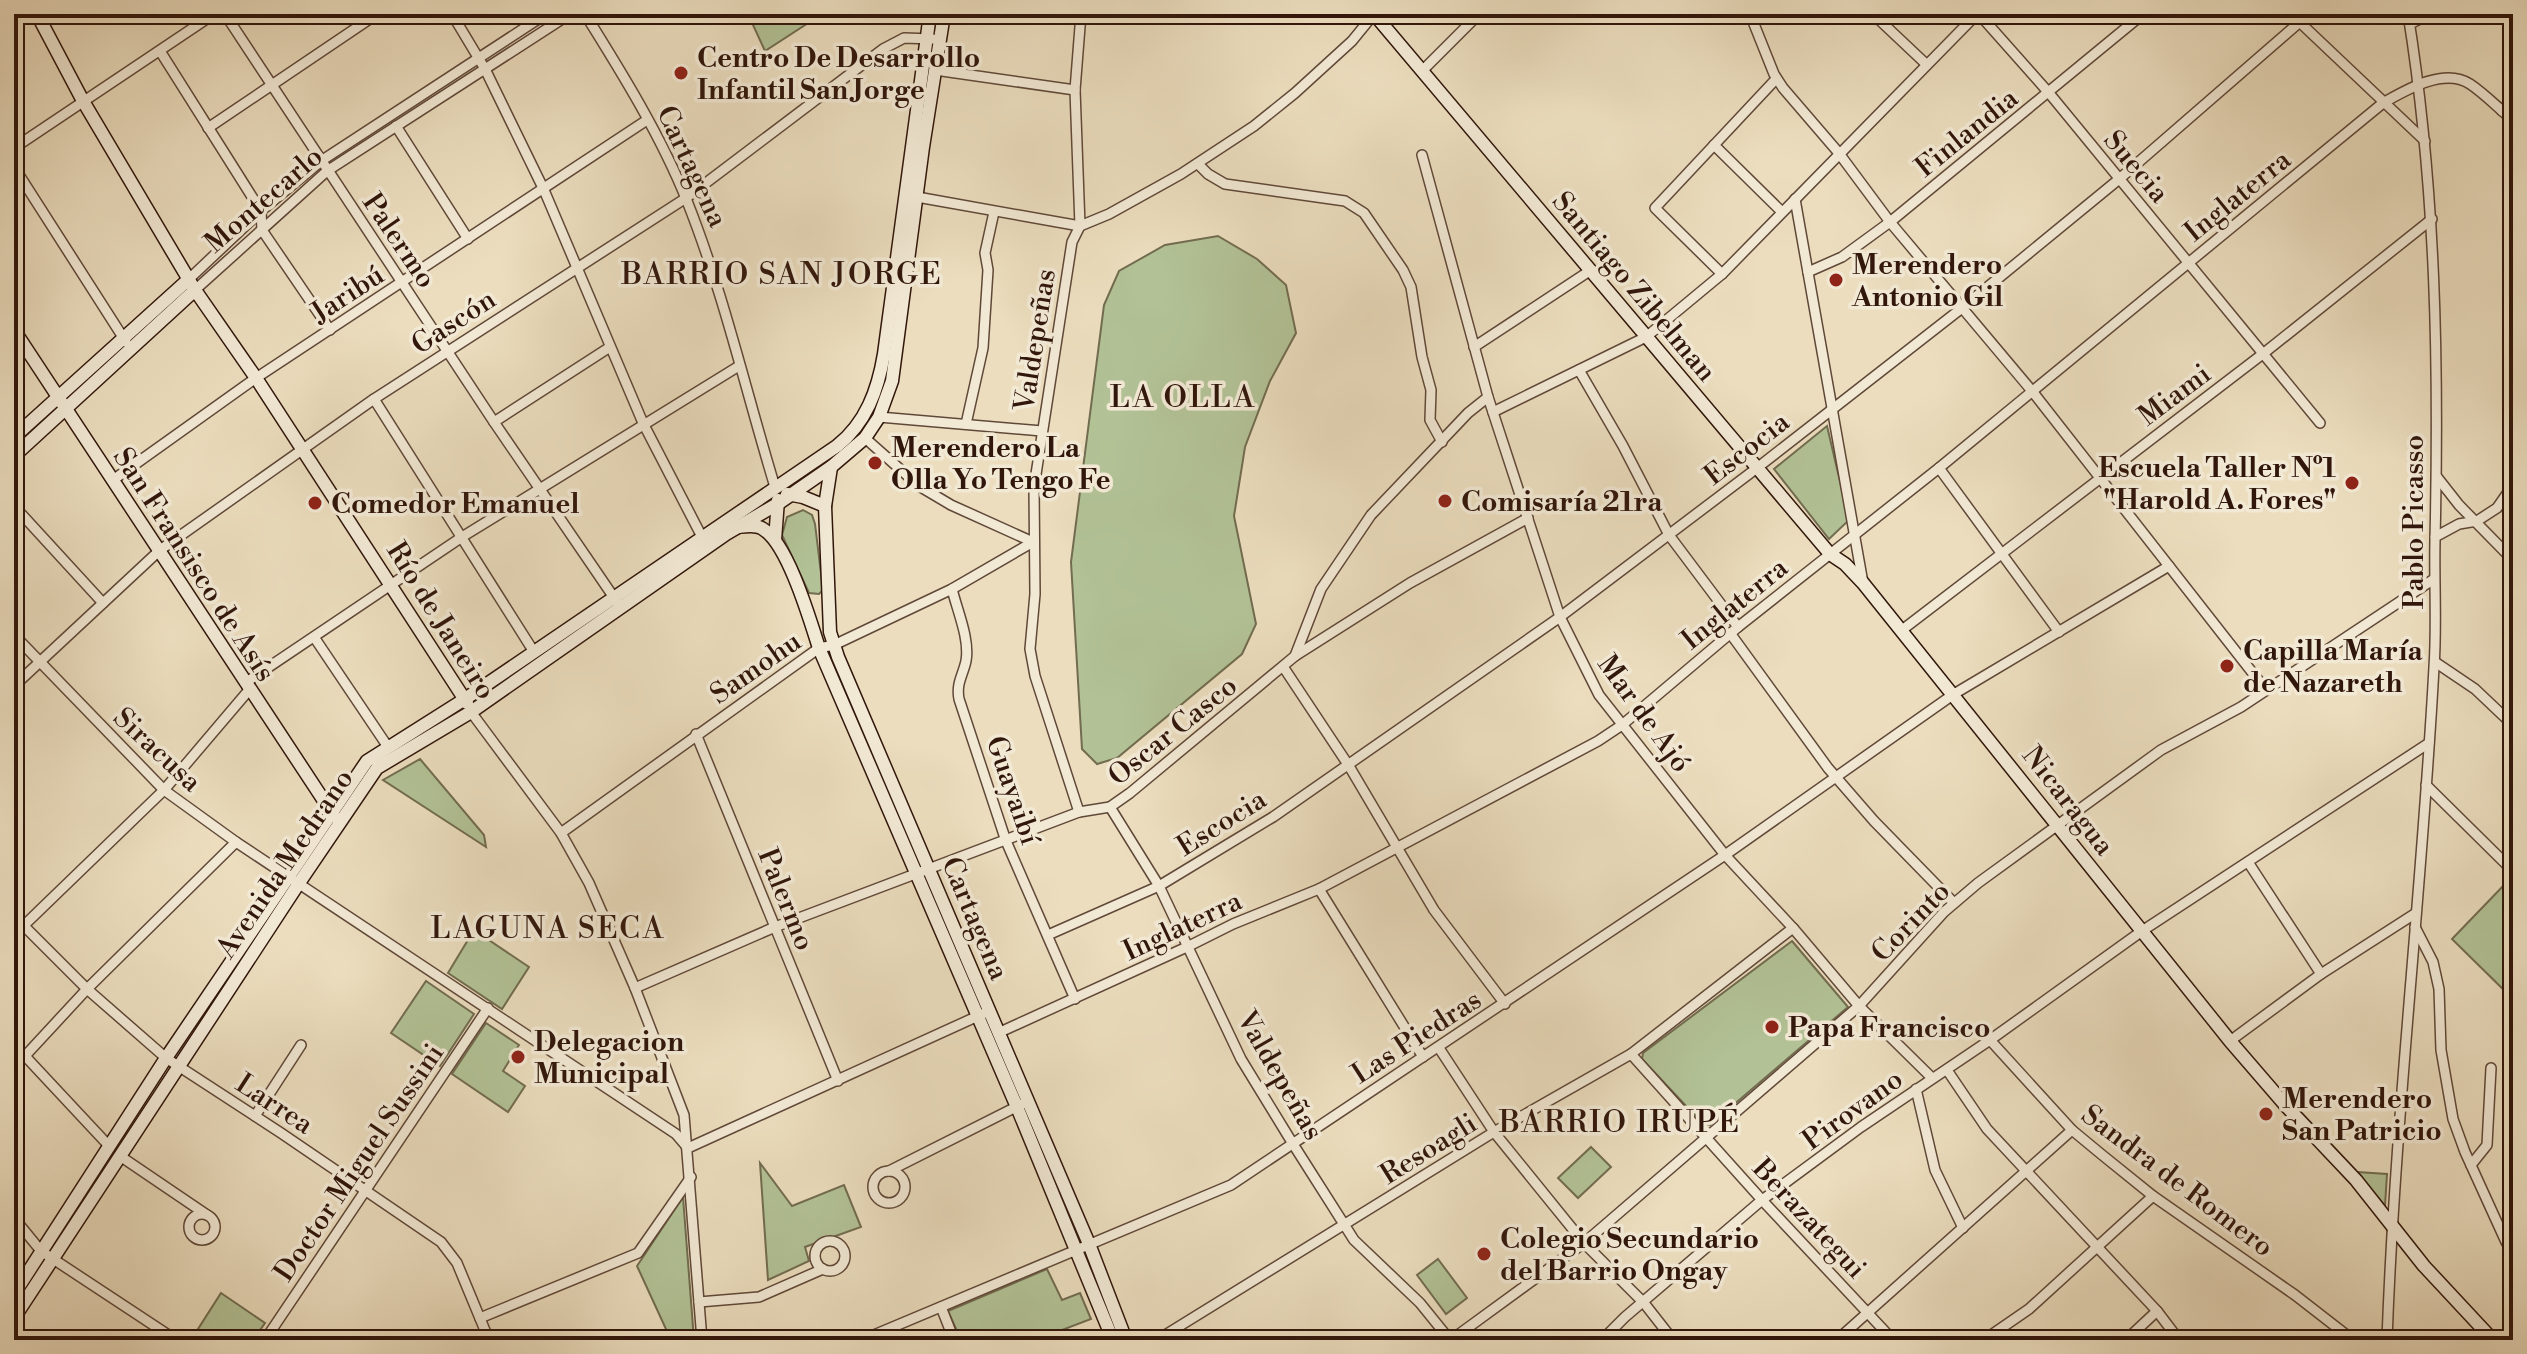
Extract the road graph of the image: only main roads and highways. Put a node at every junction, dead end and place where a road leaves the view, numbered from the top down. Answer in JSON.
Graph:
{"nodes":[{"id":1,"x":37,"y":14,"type":"edge"},
{"id":2,"x":930,"y":14,"type":"edge"},
{"id":3,"x":944,"y":14,"type":"edge"},
{"id":4,"x":1374,"y":14,"type":"edge"},
{"id":5,"x":192,"y":285,"type":"junction"},
{"id":6,"x":14,"y":330,"type":"edge"},
{"id":7,"x":127,"y":343,"type":"junction"},
{"id":8,"x":57,"y":397,"type":"junction"},
{"id":9,"x":65,"y":409,"type":"junction"},
{"id":10,"x":14,"y":437,"type":"edge"},
{"id":11,"x":14,"y":456,"type":"edge"},
{"id":12,"x":831,"y":467,"type":"junction"},
{"id":13,"x":775,"y":487,"type":"junction"},
{"id":14,"x":784,"y":499,"type":"junction"},
{"id":15,"x":825,"y":506,"type":"junction"},
{"id":16,"x":735,"y":528,"type":"junction"},
{"id":17,"x":775,"y":540,"type":"junction"},
{"id":18,"x":1863,"y":583,"type":"joint"},
{"id":19,"x":830,"y":592,"type":"junction"},
{"id":20,"x":803,"y":599,"type":"junction"},
{"id":21,"x":618,"y":603,"type":"junction"},
{"id":22,"x":465,"y":699,"type":"junction"},
{"id":23,"x":471,"y":712,"type":"junction"},
{"id":24,"x":335,"y":817,"type":"junction"},
{"id":25,"x":922,"y":871,"type":"junction"},
{"id":26,"x":294,"y":879,"type":"junction"},
{"id":27,"x":984,"y":1014,"type":"junction"},
{"id":28,"x":1023,"y":1104,"type":"junction"},
{"id":29,"x":115,"y":1151,"type":"junction"},
{"id":30,"x":1083,"y":1246,"type":"junction"},
{"id":31,"x":14,"y":1294,"type":"edge"},
{"id":32,"x":14,"y":1318,"type":"edge"},
{"id":33,"x":1113,"y":1340,"type":"edge"},
{"id":34,"x":1126,"y":1340,"type":"edge"},
{"id":35,"x":2493,"y":1340,"type":"edge"}],
"edges":[{"from":1,"to":5,"type":"main road","name":"Río de Janeiro"},
{"from":2,"to":13,"type":"main road","name":"Avenida Medrano"},
{"from":3,"to":12,"type":"main road","name":"Avenida Medrano"},
{"from":4,"to":18,"type":"main road","name":"Santiago Zibelman"},
{"from":5,"to":7,"type":"main road","name":"Montecarlo"},
{"from":5,"to":22,"type":"main road","name":"Río de Janeiro"},
{"from":6,"to":8,"type":"main road","name":"San Fransisco de Asís"},
{"from":7,"to":8,"type":"main road","name":"Montecarlo"},
{"from":7,"to":9,"type":"main road","name":"Montecarlo"},
{"from":8,"to":9,"type":"main road","name":"San Fransisco de Asís"},
{"from":8,"to":10,"type":"main road","name":"Montecarlo"},
{"from":9,"to":11,"type":"main road","name":"Montecarlo"},
{"from":9,"to":24,"type":"main road","name":"San Fransisco de Asís"},
{"from":12,"to":14,"type":"main road","name":"Avenida Medrano"},
{"from":12,"to":15,"type":"main road","name":"Cartagena"},
{"from":13,"to":14,"type":"main road"},
{"from":13,"to":21,"type":"main road","name":"Avenida Medrano"},
{"from":14,"to":15,"type":"main road"},
{"from":14,"to":16,"type":"main road","name":"Avenida Medrano"},
{"from":14,"to":17,"type":"main road"},
{"from":15,"to":19,"type":"main road","name":"Cartagena"},
{"from":16,"to":17,"type":"main road"},
{"from":16,"to":21,"type":"main road","name":"Avenida Medrano"},
{"from":17,"to":20,"type":"main road","name":"Cartagena"},
{"from":18,"to":35,"type":"main road","name":"Nicaragua"},
{"from":19,"to":20,"type":"main road"},
{"from":19,"to":25,"type":"main road","name":"Cartagena"},
{"from":20,"to":25,"type":"main road","name":"Cartagena"},
{"from":21,"to":22,"type":"main road","name":"Avenida Medrano"},
{"from":21,"to":23,"type":"main road","name":"Avenida Medrano"},
{"from":22,"to":23,"type":"main road","name":"Río de Janeiro"},
{"from":22,"to":24,"type":"main road","name":"Avenida Medrano"},
{"from":23,"to":24,"type":"main road","name":"Avenida Medrano"},
{"from":24,"to":26,"type":"main road","name":"Avenida Medrano"},
{"from":25,"to":27,"type":"main road","name":"Cartagena"},
{"from":26,"to":29,"type":"main road","name":"Avenida Medrano"},
{"from":26,"to":29,"type":"main road","name":"Avenida Medrano"},
{"from":27,"to":28,"type":"main road","name":"Cartagena"},
{"from":27,"to":28,"type":"main road","name":"Cartagena"},
{"from":28,"to":30,"type":"main road","name":"Cartagena"},
{"from":29,"to":31,"type":"main road","name":"Avenida Medrano"},
{"from":29,"to":32,"type":"main road","name":"Avenida Medrano"},
{"from":30,"to":33,"type":"main road","name":"Cartagena"},
{"from":30,"to":34,"type":"main road","name":"Cartagena"}]}
